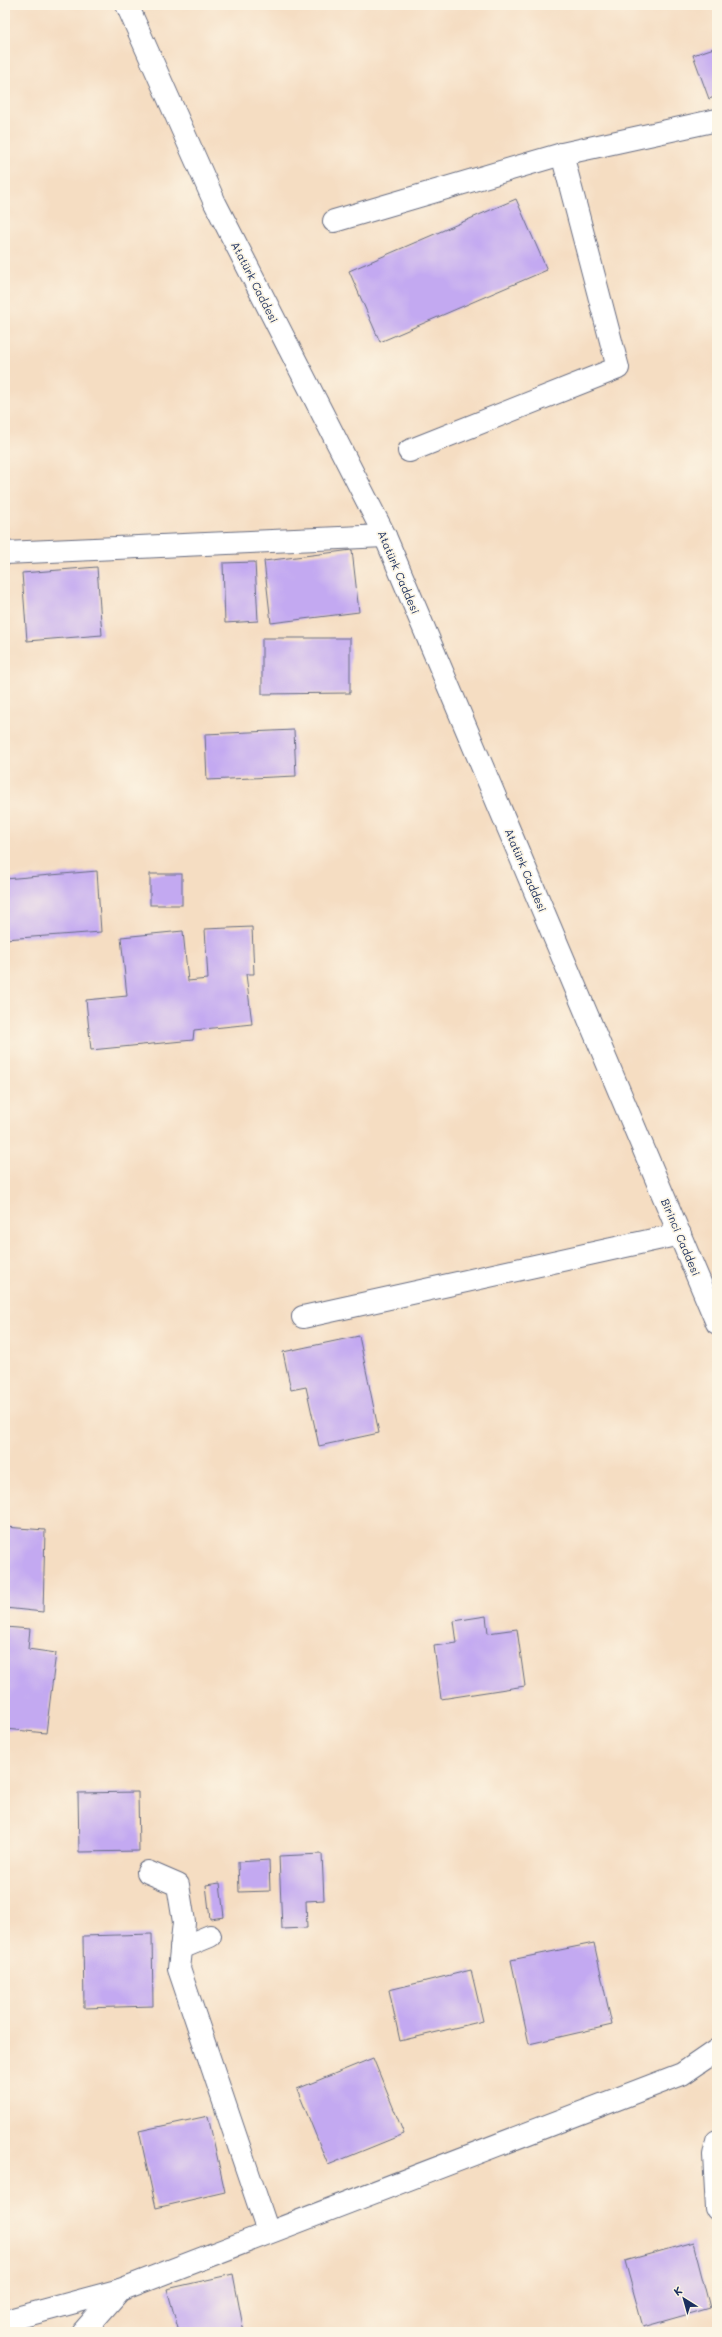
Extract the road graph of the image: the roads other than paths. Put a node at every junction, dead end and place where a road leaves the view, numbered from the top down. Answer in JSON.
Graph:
{"nodes":[{"id":1,"x":127,"y":5,"type":"edge"},
{"id":2,"x":717,"y":120,"type":"edge"},
{"id":3,"x":562,"y":154,"type":"junction"},
{"id":4,"x":334,"y":221,"type":"dead end"},
{"id":5,"x":409,"y":451,"type":"dead end"},
{"id":6,"x":385,"y":536,"type":"junction"},
{"id":7,"x":5,"y":553,"type":"edge"},
{"id":8,"x":645,"y":1151,"type":"joint"},
{"id":9,"x":680,"y":1234,"type":"junction"},
{"id":10,"x":303,"y":1317,"type":"dead end"},
{"id":11,"x":717,"y":1323,"type":"edge"},
{"id":12,"x":148,"y":1872,"type":"dead end"},
{"id":13,"x":210,"y":1936,"type":"dead end"},
{"id":14,"x":181,"y":1948,"type":"junction"},
{"id":15,"x":717,"y":2050,"type":"edge"},
{"id":16,"x":717,"y":2141,"type":"edge"},
{"id":17,"x":717,"y":2209,"type":"edge"},
{"id":18,"x":268,"y":2232,"type":"junction"},
{"id":19,"x":120,"y":2290,"type":"junction"},
{"id":20,"x":5,"y":2321,"type":"edge"},
{"id":21,"x":83,"y":2332,"type":"edge"}],
"edges":[{"from":1,"to":6,"type":"street","name":"Atatürk Caddesi"},
{"from":2,"to":3,"type":"street"},
{"from":3,"to":4,"type":"street"},
{"from":3,"to":5,"type":"street"},
{"from":6,"to":7,"type":"street"},
{"from":6,"to":8,"type":"street","name":"Atatürk Caddesi"},
{"from":8,"to":9,"type":"street","name":"Birinci Caddesi"},
{"from":9,"to":10,"type":"street"},
{"from":9,"to":11,"type":"street","name":"Birinci Caddesi"},
{"from":12,"to":14,"type":"street"},
{"from":13,"to":14,"type":"street"},
{"from":14,"to":18,"type":"street"},
{"from":15,"to":18,"type":"street"},
{"from":16,"to":17,"type":"street"},
{"from":18,"to":19,"type":"street"},
{"from":19,"to":20,"type":"street"},
{"from":19,"to":21,"type":"street"}]}
